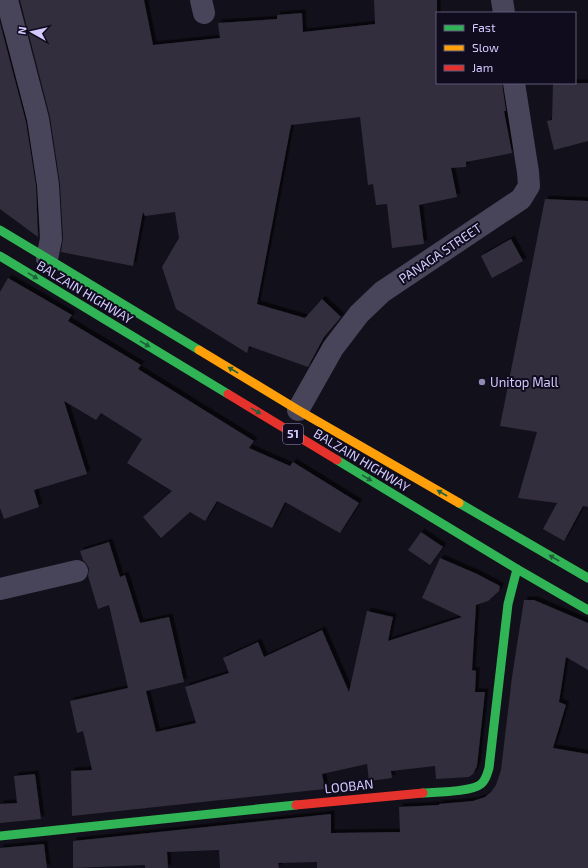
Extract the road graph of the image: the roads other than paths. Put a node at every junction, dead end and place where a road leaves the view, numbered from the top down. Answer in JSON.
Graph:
{"nodes":[{"id":1,"x":6,"y":0,"type":"edge"},
{"id":2,"x":502,"y":0,"type":"edge"},
{"id":3,"x":504,"y":12,"type":"edge"},
{"id":4,"x":514,"y":84,"type":"edge"},
{"id":5,"x":0,"y":230,"type":"edge"},
{"id":6,"x":0,"y":256,"type":"edge"},
{"id":7,"x":47,"y":259,"type":"junction"},
{"id":8,"x":298,"y":410,"type":"junction"},
{"id":9,"x":517,"y":569,"type":"junction"},
{"id":10,"x":77,"y":571,"type":"dead end"},
{"id":11,"x":588,"y":578,"type":"edge"},
{"id":12,"x":0,"y":589,"type":"edge"},
{"id":13,"x":588,"y":610,"type":"edge"},
{"id":14,"x":0,"y":836,"type":"edge"}],
"edges":[{"from":1,"to":7,"type":"street"},
{"from":2,"to":3,"type":"street"},
{"from":4,"to":8,"type":"street","name":"PANAGA STREET"},
{"from":5,"to":7,"type":"main road","name":"BALZAIN HIGHWAY","number":"51"},
{"from":6,"to":9,"type":"main road","name":"BALZAIN HIGHWAY","number":"51","one_way":true},
{"from":8,"to":7,"type":"main road","name":"BALZAIN HIGHWAY","number":"51","one_way":true},
{"from":11,"to":8,"type":"main road","name":"BALZAIN HIGHWAY","number":"51","one_way":true},
{"from":9,"to":13,"type":"main road","name":"BALZAIN HIGHWAY","number":"51"},
{"from":9,"to":14,"type":"main road","name":"LOOBAN"},
{"from":10,"to":12,"type":"street"}]}
